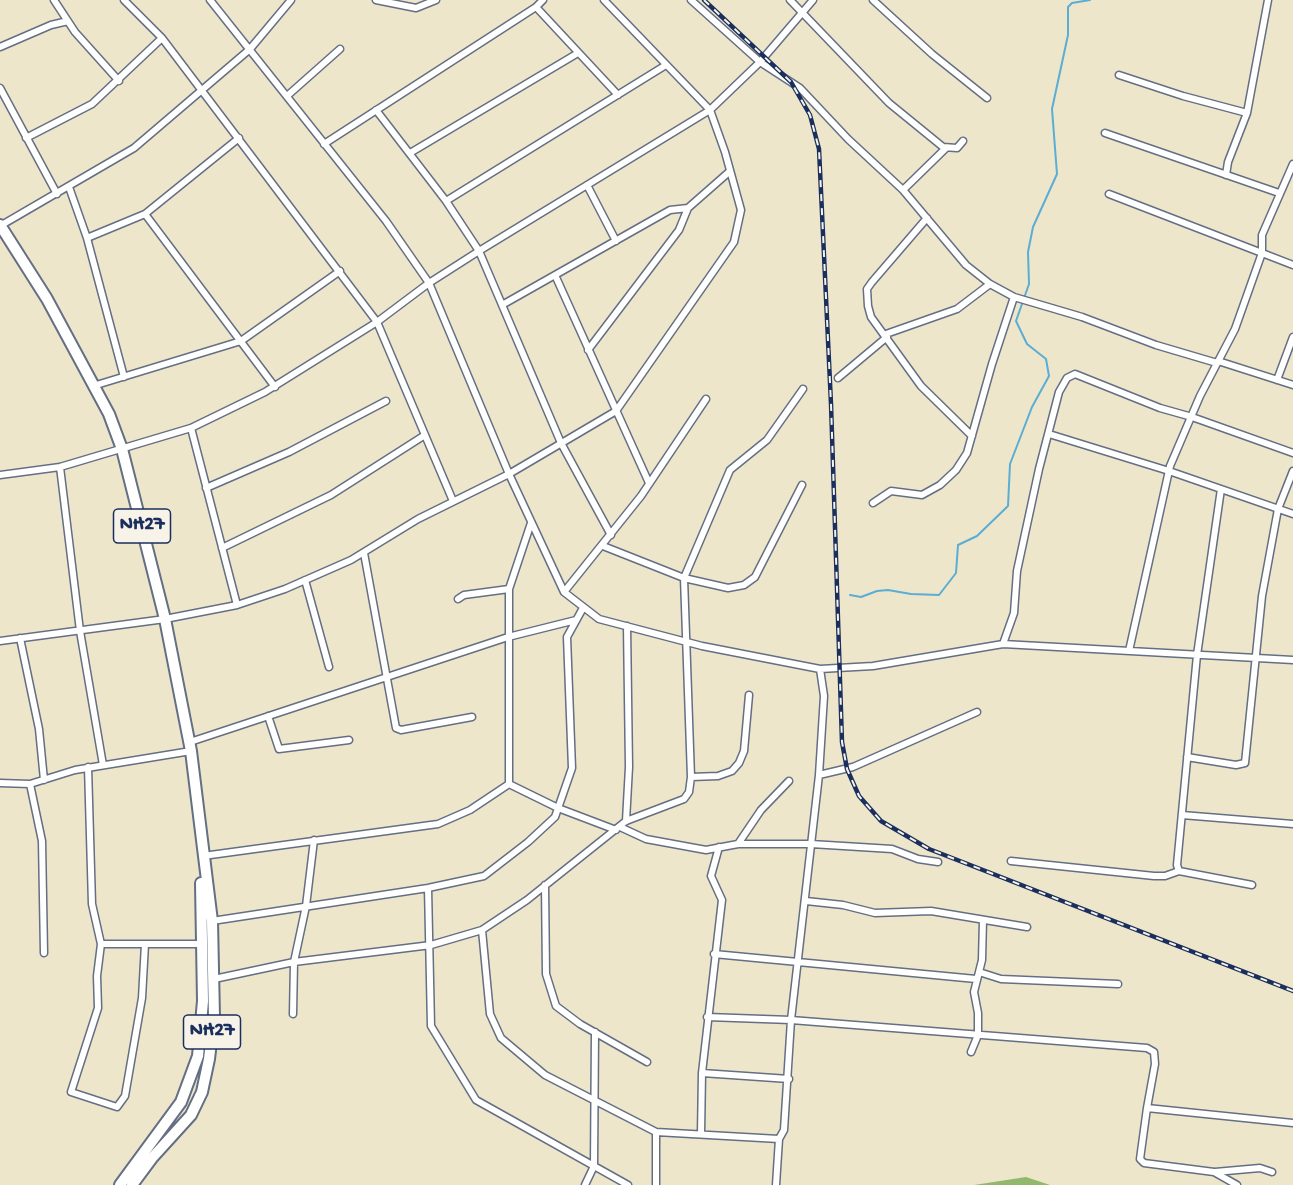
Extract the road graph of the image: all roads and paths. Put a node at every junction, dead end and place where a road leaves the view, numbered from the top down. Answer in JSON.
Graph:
{"nodes":[{"id":1,"x":54,"y":0,"type":"edge"},
{"id":2,"x":124,"y":0,"type":"edge"},
{"id":3,"x":210,"y":0,"type":"edge"},
{"id":4,"x":291,"y":0,"type":"edge"},
{"id":5,"x":376,"y":0,"type":"edge"},
{"id":6,"x":436,"y":0,"type":"edge"},
{"id":7,"x":543,"y":0,"type":"edge"},
{"id":8,"x":604,"y":0,"type":"edge"},
{"id":9,"x":691,"y":0,"type":"edge"},
{"id":10,"x":790,"y":0,"type":"edge"},
{"id":11,"x":813,"y":0,"type":"edge"},
{"id":12,"x":873,"y":0,"type":"edge"},
{"id":13,"x":1268,"y":0,"type":"edge"},
{"id":14,"x":536,"y":7,"type":"junction"},
{"id":15,"x":804,"y":12,"type":"junction"},
{"id":16,"x":68,"y":21,"type":"junction"},
{"id":17,"x":162,"y":38,"type":"junction"},
{"id":18,"x":0,"y":47,"type":"edge"},
{"id":19,"x":250,"y":49,"type":"junction"},
{"id":20,"x":340,"y":49,"type":"dead end"},
{"id":21,"x":578,"y":53,"type":"junction"},
{"id":22,"x":760,"y":62,"type":"junction"},
{"id":23,"x":666,"y":65,"type":"junction"},
{"id":24,"x":1119,"y":75,"type":"dead end"},
{"id":25,"x":119,"y":81,"type":"junction"},
{"id":26,"x":0,"y":88,"type":"edge"},
{"id":27,"x":203,"y":91,"type":"junction"},
{"id":28,"x":618,"y":95,"type":"junction"},
{"id":29,"x":287,"y":96,"type":"junction"},
{"id":30,"x":987,"y":98,"type":"dead end"},
{"id":31,"x":376,"y":110,"type":"junction"},
{"id":32,"x":710,"y":110,"type":"junction"},
{"id":33,"x":1247,"y":113,"type":"junction"},
{"id":34,"x":1105,"y":133,"type":"dead end"},
{"id":35,"x":26,"y":138,"type":"junction"},
{"id":36,"x":239,"y":138,"type":"junction"},
{"id":37,"x":963,"y":141,"type":"dead end"},
{"id":38,"x":324,"y":144,"type":"junction"},
{"id":39,"x":946,"y":148,"type":"junction"},
{"id":40,"x":410,"y":153,"type":"junction"},
{"id":41,"x":1293,"y":164,"type":"edge"},
{"id":42,"x":729,"y":172,"type":"junction"},
{"id":43,"x":1226,"y":175,"type":"junction"},
{"id":44,"x":587,"y":184,"type":"junction"},
{"id":45,"x":69,"y":187,"type":"junction"},
{"id":46,"x":903,"y":190,"type":"junction"},
{"id":47,"x":1279,"y":193,"type":"junction"},
{"id":48,"x":57,"y":194,"type":"junction"},
{"id":49,"x":1109,"y":194,"type":"dead end"},
{"id":50,"x":446,"y":201,"type":"junction"},
{"id":51,"x":688,"y":208,"type":"junction"},
{"id":52,"x":145,"y":214,"type":"junction"},
{"id":53,"x":927,"y":218,"type":"junction"},
{"id":54,"x":0,"y":225,"type":"edge"},
{"id":55,"x":87,"y":238,"type":"junction"},
{"id":56,"x":616,"y":241,"type":"junction"},
{"id":57,"x":479,"y":251,"type":"junction"},
{"id":58,"x":1262,"y":253,"type":"junction"},
{"id":59,"x":1293,"y":265,"type":"edge"},
{"id":60,"x":340,"y":271,"type":"junction"},
{"id":61,"x":555,"y":275,"type":"junction"},
{"id":62,"x":429,"y":283,"type":"junction"},
{"id":63,"x":990,"y":284,"type":"junction"},
{"id":64,"x":1017,"y":298,"type":"junction"},
{"id":65,"x":502,"y":305,"type":"junction"},
{"id":66,"x":377,"y":322,"type":"junction"},
{"id":67,"x":887,"y":336,"type":"junction"},
{"id":68,"x":1293,"y":337,"type":"edge"},
{"id":69,"x":241,"y":341,"type":"junction"},
{"id":70,"x":588,"y":350,"type":"junction"},
{"id":71,"x":1218,"y":362,"type":"junction"},
{"id":72,"x":124,"y":377,"type":"junction"},
{"id":73,"x":838,"y":378,"type":"dead end"},
{"id":74,"x":1277,"y":380,"type":"junction"},
{"id":75,"x":1293,"y":385,"type":"edge"},
{"id":76,"x":93,"y":386,"type":"junction"},
{"id":77,"x":275,"y":387,"type":"junction"},
{"id":78,"x":803,"y":389,"type":"dead end"},
{"id":79,"x":706,"y":399,"type":"dead end"},
{"id":80,"x":386,"y":401,"type":"dead end"},
{"id":81,"x":616,"y":411,"type":"junction"},
{"id":82,"x":1192,"y":417,"type":"junction"},
{"id":83,"x":191,"y":428,"type":"junction"},
{"id":84,"x":1049,"y":434,"type":"junction"},
{"id":85,"x":425,"y":435,"type":"junction"},
{"id":86,"x":972,"y":436,"type":"junction"},
{"id":87,"x":561,"y":443,"type":"junction"},
{"id":88,"x":122,"y":449,"type":"junction"},
{"id":89,"x":1293,"y":453,"type":"edge"},
{"id":90,"x":60,"y":467,"type":"junction"},
{"id":91,"x":1169,"y":471,"type":"junction"},
{"id":92,"x":1293,"y":471,"type":"edge"},
{"id":93,"x":508,"y":474,"type":"junction"},
{"id":94,"x":0,"y":475,"type":"edge"},
{"id":95,"x":649,"y":483,"type":"junction"},
{"id":96,"x":801,"y":485,"type":"dead end"},
{"id":97,"x":207,"y":488,"type":"junction"},
{"id":98,"x":1221,"y":489,"type":"junction"},
{"id":99,"x":453,"y":501,"type":"junction"},
{"id":100,"x":873,"y":503,"type":"dead end"},
{"id":101,"x":1278,"y":509,"type":"junction"},
{"id":102,"x":1293,"y":514,"type":"edge"},
{"id":103,"x":531,"y":523,"type":"junction"},
{"id":104,"x":611,"y":535,"type":"junction"},
{"id":105,"x":603,"y":546,"type":"junction"},
{"id":106,"x":222,"y":548,"type":"junction"},
{"id":107,"x":364,"y":553,"type":"junction"},
{"id":108,"x":684,"y":578,"type":"junction"},
{"id":109,"x":305,"y":580,"type":"junction"},
{"id":110,"x":508,"y":589,"type":"junction"},
{"id":111,"x":564,"y":592,"type":"junction"},
{"id":112,"x":458,"y":599,"type":"dead end"},
{"id":113,"x":237,"y":605,"type":"junction"},
{"id":114,"x":583,"y":608,"type":"junction"},
{"id":115,"x":165,"y":619,"type":"junction"},
{"id":116,"x":576,"y":620,"type":"junction"},
{"id":117,"x":627,"y":626,"type":"junction"},
{"id":118,"x":80,"y":631,"type":"junction"},
{"id":119,"x":508,"y":637,"type":"junction"},
{"id":120,"x":21,"y":638,"type":"junction"},
{"id":121,"x":0,"y":641,"type":"edge"},
{"id":122,"x":685,"y":642,"type":"junction"},
{"id":123,"x":1003,"y":644,"type":"junction"},
{"id":124,"x":1129,"y":651,"type":"junction"},
{"id":125,"x":1197,"y":655,"type":"junction"},
{"id":126,"x":1255,"y":658,"type":"junction"},
{"id":127,"x":1293,"y":660,"type":"edge"},
{"id":128,"x":329,"y":667,"type":"dead end"},
{"id":129,"x":820,"y":669,"type":"junction"},
{"id":130,"x":386,"y":678,"type":"junction"},
{"id":131,"x":749,"y":695,"type":"dead end"},
{"id":132,"x":977,"y":712,"type":"dead end"},
{"id":133,"x":268,"y":716,"type":"junction"},
{"id":134,"x":472,"y":717,"type":"dead end"},
{"id":135,"x":349,"y":740,"type":"dead end"},
{"id":136,"x":191,"y":747,"type":"junction"},
{"id":137,"x":1187,"y":757,"type":"junction"},
{"id":138,"x":103,"y":765,"type":"junction"},
{"id":139,"x":88,"y":767,"type":"junction"},
{"id":140,"x":819,"y":775,"type":"junction"},
{"id":141,"x":692,"y":777,"type":"junction"},
{"id":142,"x":44,"y":780,"type":"junction"},
{"id":143,"x":789,"y":781,"type":"dead end"},
{"id":144,"x":0,"y":783,"type":"edge"},
{"id":145,"x":30,"y":784,"type":"junction"},
{"id":146,"x":509,"y":784,"type":"junction"},
{"id":147,"x":558,"y":808,"type":"junction"},
{"id":148,"x":1182,"y":815,"type":"junction"},
{"id":149,"x":627,"y":821,"type":"junction"},
{"id":150,"x":1293,"y":824,"type":"edge"},
{"id":151,"x":618,"y":828,"type":"junction"},
{"id":152,"x":314,"y":840,"type":"junction"},
{"id":153,"x":738,"y":844,"type":"junction"},
{"id":154,"x":811,"y":844,"type":"junction"},
{"id":155,"x":719,"y":848,"type":"junction"},
{"id":156,"x":203,"y":856,"type":"junction"},
{"id":157,"x":1011,"y":861,"type":"dead end"},
{"id":158,"x":938,"y":862,"type":"dead end"},
{"id":159,"x":1179,"y":871,"type":"junction"},
{"id":160,"x":545,"y":885,"type":"junction"},
{"id":161,"x":1252,"y":885,"type":"dead end"},
{"id":162,"x":428,"y":888,"type":"junction"},
{"id":163,"x":806,"y":901,"type":"junction"},
{"id":164,"x":306,"y":906,"type":"junction"},
{"id":165,"x":983,"y":920,"type":"junction"},
{"id":166,"x":212,"y":921,"type":"junction"},
{"id":167,"x":1027,"y":927,"type":"dead end"},
{"id":168,"x":482,"y":930,"type":"junction"},
{"id":169,"x":101,"y":944,"type":"junction"},
{"id":170,"x":145,"y":944,"type":"junction"},
{"id":171,"x":203,"y":944,"type":"junction"},
{"id":172,"x":431,"y":945,"type":"junction"},
{"id":173,"x":44,"y":953,"type":"dead end"},
{"id":174,"x":714,"y":954,"type":"junction"},
{"id":175,"x":294,"y":962,"type":"junction"},
{"id":176,"x":800,"y":962,"type":"junction"},
{"id":177,"x":977,"y":975,"type":"junction"},
{"id":178,"x":214,"y":979,"type":"junction"},
{"id":179,"x":1118,"y":984,"type":"dead end"},
{"id":180,"x":293,"y":1014,"type":"dead end"},
{"id":181,"x":707,"y":1017,"type":"junction"},
{"id":182,"x":791,"y":1020,"type":"junction"},
{"id":183,"x":595,"y":1032,"type":"junction"},
{"id":184,"x":978,"y":1035,"type":"junction"},
{"id":185,"x":971,"y":1052,"type":"dead end"},
{"id":186,"x":648,"y":1062,"type":"dead end"},
{"id":187,"x":702,"y":1073,"type":"junction"},
{"id":188,"x":789,"y":1079,"type":"junction"},
{"id":189,"x":596,"y":1100,"type":"junction"},
{"id":190,"x":1147,"y":1108,"type":"junction"},
{"id":191,"x":1293,"y":1123,"type":"edge"},
{"id":192,"x":656,"y":1132,"type":"junction"},
{"id":193,"x":701,"y":1134,"type":"junction"},
{"id":194,"x":779,"y":1138,"type":"junction"},
{"id":195,"x":594,"y":1166,"type":"junction"},
{"id":196,"x":1214,"y":1172,"type":"junction"},
{"id":197,"x":1272,"y":1172,"type":"dead end"},
{"id":198,"x":120,"y":1185,"type":"edge"},
{"id":199,"x":132,"y":1185,"type":"edge"},
{"id":200,"x":585,"y":1185,"type":"edge"},
{"id":201,"x":628,"y":1185,"type":"edge"},
{"id":202,"x":656,"y":1185,"type":"edge"},
{"id":203,"x":776,"y":1185,"type":"edge"},
{"id":204,"x":1237,"y":1185,"type":"edge"}],
"edges":[{"from":1,"to":16,"type":"street"},
{"from":2,"to":17,"type":"street"},
{"from":3,"to":19,"type":"street"},
{"from":4,"to":19,"type":"street"},
{"from":5,"to":6,"type":"street"},
{"from":7,"to":14,"type":"street"},
{"from":8,"to":23,"type":"street"},
{"from":9,"to":22,"type":"street"},
{"from":10,"to":15,"type":"street"},
{"from":11,"to":15,"type":"street"},
{"from":12,"to":30,"type":"street"},
{"from":13,"to":33,"type":"street"},
{"from":14,"to":21,"type":"street"},
{"from":14,"to":31,"type":"street"},
{"from":15,"to":22,"type":"street"},
{"from":15,"to":39,"type":"street"},
{"from":16,"to":18,"type":"street"},
{"from":16,"to":25,"type":"street"},
{"from":17,"to":25,"type":"street"},
{"from":17,"to":27,"type":"street"},
{"from":19,"to":27,"type":"street"},
{"from":19,"to":29,"type":"street"},
{"from":20,"to":29,"type":"street"},
{"from":21,"to":28,"type":"street"},
{"from":21,"to":40,"type":"street"},
{"from":22,"to":32,"type":"street"},
{"from":22,"to":46,"type":"street"},
{"from":23,"to":28,"type":"street"},
{"from":23,"to":32,"type":"street"},
{"from":24,"to":33,"type":"street"},
{"from":25,"to":35,"type":"street"},
{"from":26,"to":35,"type":"street"},
{"from":27,"to":36,"type":"street"},
{"from":27,"to":45,"type":"street"},
{"from":28,"to":50,"type":"street"},
{"from":29,"to":38,"type":"street"},
{"from":31,"to":38,"type":"street"},
{"from":31,"to":40,"type":"street"},
{"from":32,"to":42,"type":"street"},
{"from":32,"to":44,"type":"street"},
{"from":33,"to":43,"type":"street"},
{"from":34,"to":43,"type":"street"},
{"from":35,"to":48,"type":"street"},
{"from":36,"to":52,"type":"street"},
{"from":36,"to":60,"type":"street"},
{"from":37,"to":39,"type":"street"},
{"from":38,"to":62,"type":"street"},
{"from":39,"to":46,"type":"street"},
{"from":40,"to":50,"type":"street"},
{"from":41,"to":47,"type":"street"},
{"from":42,"to":51,"type":"street"},
{"from":42,"to":81,"type":"street"},
{"from":43,"to":47,"type":"street"},
{"from":44,"to":56,"type":"street"},
{"from":44,"to":57,"type":"street"},
{"from":45,"to":48,"type":"street"},
{"from":45,"to":55,"type":"street"},
{"from":46,"to":53,"type":"street"},
{"from":47,"to":58,"type":"street"},
{"from":48,"to":54,"type":"street"},
{"from":49,"to":58,"type":"street"},
{"from":50,"to":57,"type":"street"},
{"from":51,"to":56,"type":"street"},
{"from":51,"to":70,"type":"street"},
{"from":52,"to":55,"type":"street"},
{"from":52,"to":69,"type":"street"},
{"from":53,"to":63,"type":"street"},
{"from":53,"to":67,"type":"street"},
{"from":54,"to":76,"type":"highway","number":"NH27"},
{"from":55,"to":72,"type":"street"},
{"from":56,"to":61,"type":"street"},
{"from":57,"to":62,"type":"street"},
{"from":57,"to":65,"type":"street"},
{"from":58,"to":59,"type":"street"},
{"from":58,"to":71,"type":"street"},
{"from":60,"to":66,"type":"street"},
{"from":60,"to":69,"type":"street"},
{"from":61,"to":65,"type":"street"},
{"from":61,"to":70,"type":"street"},
{"from":62,"to":66,"type":"street"},
{"from":62,"to":93,"type":"street"},
{"from":63,"to":64,"type":"street"},
{"from":63,"to":67,"type":"street"},
{"from":64,"to":71,"type":"street"},
{"from":64,"to":86,"type":"street"},
{"from":65,"to":87,"type":"street"},
{"from":66,"to":77,"type":"street"},
{"from":66,"to":85,"type":"street"},
{"from":67,"to":73,"type":"street"},
{"from":67,"to":86,"type":"street"},
{"from":68,"to":74,"type":"street"},
{"from":69,"to":72,"type":"street"},
{"from":69,"to":77,"type":"street"},
{"from":70,"to":81,"type":"street"},
{"from":71,"to":74,"type":"street"},
{"from":71,"to":82,"type":"street"},
{"from":72,"to":76,"type":"street"},
{"from":74,"to":75,"type":"street"},
{"from":76,"to":88,"type":"highway","number":"NH27"},
{"from":77,"to":83,"type":"street"},
{"from":78,"to":108,"type":"street"},
{"from":79,"to":95,"type":"street"},
{"from":80,"to":97,"type":"street"},
{"from":81,"to":87,"type":"street"},
{"from":81,"to":95,"type":"street"},
{"from":82,"to":84,"type":"street"},
{"from":82,"to":89,"type":"street"},
{"from":82,"to":91,"type":"street"},
{"from":83,"to":88,"type":"street"},
{"from":83,"to":97,"type":"street"},
{"from":84,"to":91,"type":"street"},
{"from":84,"to":123,"type":"street"},
{"from":85,"to":99,"type":"street"},
{"from":85,"to":106,"type":"street"},
{"from":86,"to":100,"type":"street"},
{"from":87,"to":93,"type":"street"},
{"from":87,"to":104,"type":"street"},
{"from":88,"to":90,"type":"street"},
{"from":88,"to":115,"type":"highway","number":"NH27"},
{"from":90,"to":94,"type":"street"},
{"from":90,"to":118,"type":"street"},
{"from":91,"to":98,"type":"street"},
{"from":91,"to":124,"type":"street"},
{"from":92,"to":101,"type":"street"},
{"from":93,"to":99,"type":"street"},
{"from":93,"to":103,"type":"street"},
{"from":95,"to":104,"type":"street"},
{"from":96,"to":108,"type":"street"},
{"from":97,"to":106,"type":"street"},
{"from":98,"to":101,"type":"street"},
{"from":98,"to":125,"type":"street"},
{"from":99,"to":107,"type":"street"},
{"from":101,"to":102,"type":"street"},
{"from":101,"to":126,"type":"street"},
{"from":103,"to":110,"type":"street"},
{"from":103,"to":111,"type":"street"},
{"from":104,"to":105,"type":"street"},
{"from":105,"to":108,"type":"street"},
{"from":105,"to":111,"type":"street"},
{"from":106,"to":113,"type":"street"},
{"from":107,"to":109,"type":"street"},
{"from":107,"to":130,"type":"street"},
{"from":108,"to":122,"type":"street"},
{"from":109,"to":113,"type":"street"},
{"from":109,"to":128,"type":"street"},
{"from":110,"to":112,"type":"street"},
{"from":110,"to":119,"type":"street"},
{"from":111,"to":114,"type":"street"},
{"from":113,"to":115,"type":"street"},
{"from":114,"to":116,"type":"street"},
{"from":114,"to":117,"type":"street"},
{"from":115,"to":118,"type":"street"},
{"from":115,"to":136,"type":"highway","number":"NH27"},
{"from":116,"to":119,"type":"street"},
{"from":116,"to":147,"type":"street"},
{"from":117,"to":122,"type":"street"},
{"from":117,"to":149,"type":"street"},
{"from":118,"to":120,"type":"street"},
{"from":118,"to":138,"type":"street"},
{"from":119,"to":130,"type":"street"},
{"from":119,"to":146,"type":"street"},
{"from":120,"to":121,"type":"street"},
{"from":120,"to":142,"type":"street"},
{"from":122,"to":129,"type":"street"},
{"from":122,"to":141,"type":"street"},
{"from":123,"to":124,"type":"street"},
{"from":123,"to":129,"type":"street"},
{"from":124,"to":125,"type":"street"},
{"from":125,"to":126,"type":"street"},
{"from":125,"to":137,"type":"street"},
{"from":126,"to":127,"type":"street"},
{"from":126,"to":137,"type":"street"},
{"from":129,"to":140,"type":"street"},
{"from":130,"to":133,"type":"street"},
{"from":130,"to":134,"type":"street"},
{"from":131,"to":141,"type":"street"},
{"from":132,"to":140,"type":"street"},
{"from":133,"to":135,"type":"street"},
{"from":133,"to":136,"type":"street"},
{"from":136,"to":138,"type":"street"},
{"from":136,"to":156,"type":"highway","number":"NH27"},
{"from":137,"to":148,"type":"street"},
{"from":138,"to":139,"type":"street"},
{"from":139,"to":142,"type":"street"},
{"from":139,"to":169,"type":"street"},
{"from":140,"to":154,"type":"street"},
{"from":141,"to":149,"type":"street"},
{"from":142,"to":145,"type":"street"},
{"from":143,"to":153,"type":"street"},
{"from":144,"to":145,"type":"street"},
{"from":145,"to":173,"type":"street"},
{"from":146,"to":147,"type":"street"},
{"from":146,"to":152,"type":"street"},
{"from":147,"to":151,"type":"street"},
{"from":147,"to":162,"type":"street"},
{"from":148,"to":150,"type":"street"},
{"from":148,"to":159,"type":"street"},
{"from":149,"to":151,"type":"street"},
{"from":151,"to":155,"type":"street"},
{"from":151,"to":160,"type":"street"},
{"from":152,"to":156,"type":"street"},
{"from":152,"to":164,"type":"street"},
{"from":153,"to":154,"type":"street"},
{"from":153,"to":155,"type":"street"},
{"from":154,"to":158,"type":"street"},
{"from":154,"to":163,"type":"street"},
{"from":155,"to":174,"type":"street"},
{"from":156,"to":166,"type":"highway","number":"NH27"},
{"from":156,"to":171,"type":"highway","number":"NH27"},
{"from":157,"to":159,"type":"street"},
{"from":159,"to":161,"type":"street"},
{"from":160,"to":168,"type":"street"},
{"from":160,"to":183,"type":"street"},
{"from":162,"to":164,"type":"street"},
{"from":162,"to":172,"type":"street"},
{"from":163,"to":165,"type":"street"},
{"from":163,"to":176,"type":"street"},
{"from":164,"to":166,"type":"street"},
{"from":164,"to":175,"type":"street"},
{"from":165,"to":167,"type":"street"},
{"from":165,"to":177,"type":"street"},
{"from":166,"to":178,"type":"highway","number":"NH27"},
{"from":168,"to":172,"type":"street"},
{"from":168,"to":189,"type":"street"},
{"from":169,"to":170,"type":"street"},
{"from":169,"to":170,"type":"street"},
{"from":170,"to":171,"type":"street"},
{"from":171,"to":198,"type":"highway","number":"NH27"},
{"from":172,"to":175,"type":"street"},
{"from":172,"to":195,"type":"street"},
{"from":174,"to":176,"type":"street"},
{"from":174,"to":181,"type":"street"},
{"from":175,"to":178,"type":"street"},
{"from":175,"to":180,"type":"street"},
{"from":176,"to":177,"type":"street"},
{"from":176,"to":182,"type":"street"},
{"from":177,"to":179,"type":"street"},
{"from":177,"to":184,"type":"street"},
{"from":178,"to":199,"type":"highway","number":"NH27"},
{"from":181,"to":182,"type":"street"},
{"from":181,"to":187,"type":"street"},
{"from":182,"to":184,"type":"street"},
{"from":182,"to":188,"type":"street"},
{"from":183,"to":186,"type":"street"},
{"from":183,"to":189,"type":"street"},
{"from":184,"to":185,"type":"street"},
{"from":184,"to":190,"type":"street"},
{"from":187,"to":188,"type":"street"},
{"from":187,"to":193,"type":"street"},
{"from":188,"to":194,"type":"street"},
{"from":189,"to":192,"type":"street"},
{"from":189,"to":195,"type":"street"},
{"from":190,"to":191,"type":"street"},
{"from":190,"to":196,"type":"street"},
{"from":192,"to":193,"type":"street"},
{"from":192,"to":202,"type":"street"},
{"from":193,"to":194,"type":"street"},
{"from":194,"to":203,"type":"street"},
{"from":195,"to":200,"type":"street"},
{"from":195,"to":201,"type":"street"},
{"from":196,"to":197,"type":"street"},
{"from":196,"to":204,"type":"street"}]}
